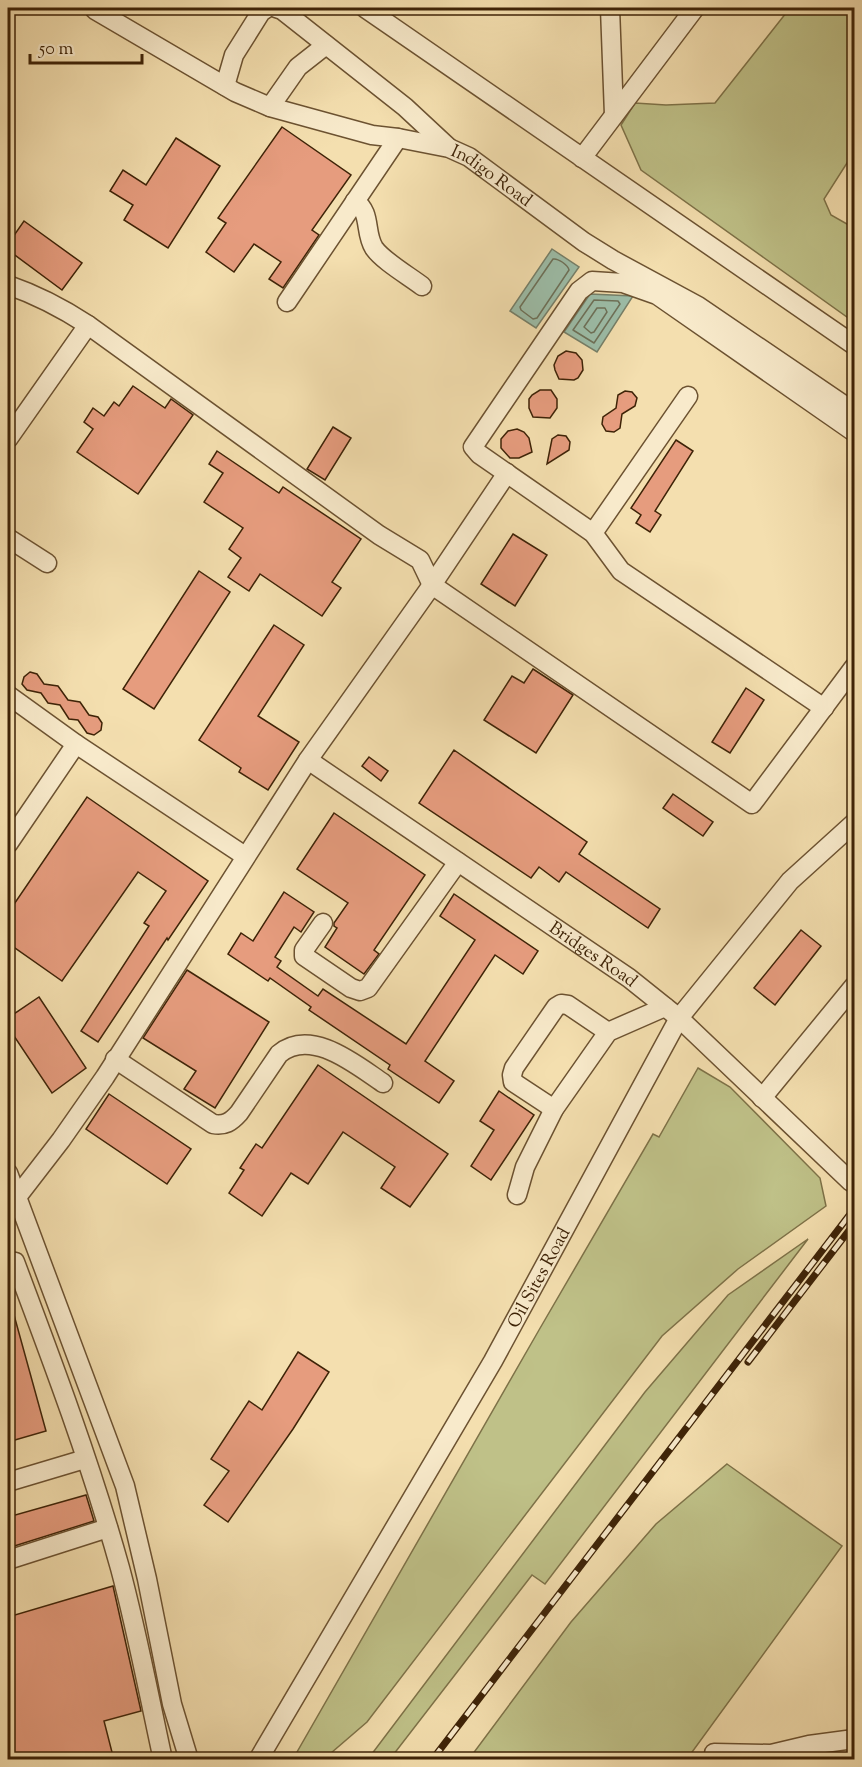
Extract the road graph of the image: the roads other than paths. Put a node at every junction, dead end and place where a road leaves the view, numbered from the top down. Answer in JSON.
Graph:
{"nodes":[{"id":1,"x":267,"y":8,"type":"edge"},
{"id":2,"x":276,"y":8,"type":"edge"},
{"id":3,"x":610,"y":8,"type":"edge"},
{"id":4,"x":695,"y":8,"type":"edge"},
{"id":5,"x":371,"y":9,"type":"edge"},
{"id":6,"x":95,"y":10,"type":"dead end"},
{"id":7,"x":326,"y":45,"type":"junction"},
{"id":8,"x":225,"y":86,"type":"junction"},
{"id":9,"x":270,"y":107,"type":"junction"},
{"id":10,"x":614,"y":116,"type":"junction"},
{"id":11,"x":398,"y":138,"type":"junction"},
{"id":12,"x":449,"y":148,"type":"junction"},
{"id":13,"x":582,"y":158,"type":"junction"},
{"id":14,"x":355,"y":201,"type":"junction"},
{"id":15,"x":8,"y":285,"type":"edge"},
{"id":16,"x":422,"y":286,"type":"dead end"},
{"id":17,"x":287,"y":302,"type":"dead end"},
{"id":18,"x":88,"y":325,"type":"junction"},
{"id":19,"x":855,"y":345,"type":"edge"},
{"id":20,"x":688,"y":396,"type":"dead end"},
{"id":21,"x":855,"y":412,"type":"edge"},
{"id":22,"x":855,"y":432,"type":"edge"},
{"id":23,"x":8,"y":439,"type":"edge"},
{"id":24,"x":507,"y":473,"type":"junction"},
{"id":25,"x":593,"y":533,"type":"junction"},
{"id":26,"x":8,"y":538,"type":"edge"},
{"id":27,"x":47,"y":563,"type":"dead end"},
{"id":28,"x":432,"y":585,"type":"junction"},
{"id":29,"x":855,"y":666,"type":"edge"},
{"id":30,"x":8,"y":695,"type":"edge"},
{"id":31,"x":824,"y":708,"type":"junction"},
{"id":32,"x":76,"y":744,"type":"junction"},
{"id":33,"x":308,"y":760,"type":"junction"},
{"id":34,"x":855,"y":823,"type":"edge"},
{"id":35,"x":8,"y":844,"type":"edge"},
{"id":36,"x":245,"y":856,"type":"junction"},
{"id":37,"x":458,"y":862,"type":"junction"},
{"id":38,"x":323,"y":923,"type":"dead end"},
{"id":39,"x":855,"y":986,"type":"edge"},
{"id":40,"x":672,"y":1013,"type":"junction"},
{"id":41,"x":608,"y":1032,"type":"junction"},
{"id":42,"x":115,"y":1059,"type":"junction"},
{"id":43,"x":383,"y":1083,"type":"dead end"},
{"id":44,"x":762,"y":1098,"type":"junction"},
{"id":45,"x":554,"y":1109,"type":"junction"},
{"id":46,"x":8,"y":1173,"type":"edge"},
{"id":47,"x":850,"y":1182,"type":"dead end"},
{"id":48,"x":516,"y":1195,"type":"dead end"},
{"id":49,"x":17,"y":1197,"type":"junction"},
{"id":50,"x":8,"y":1261,"type":"edge"},
{"id":51,"x":85,"y":1459,"type":"junction"},
{"id":52,"x":8,"y":1482,"type":"edge"},
{"id":53,"x":108,"y":1528,"type":"junction"},
{"id":54,"x":8,"y":1560,"type":"edge"},
{"id":55,"x":855,"y":1740,"type":"edge"},
{"id":56,"x":714,"y":1753,"type":"dead end"},
{"id":57,"x":163,"y":1760,"type":"edge"},
{"id":58,"x":189,"y":1760,"type":"edge"},
{"id":59,"x":258,"y":1760,"type":"edge"}],
"edges":[{"from":1,"to":8,"type":"street"},
{"from":2,"to":7,"type":"street"},
{"from":3,"to":10,"type":"street"},
{"from":4,"to":10,"type":"street"},
{"from":5,"to":13,"type":"street"},
{"from":6,"to":8,"type":"street","name":"Indigo Road"},
{"from":7,"to":9,"type":"street"},
{"from":7,"to":12,"type":"street"},
{"from":8,"to":9,"type":"street","name":"Indigo Road"},
{"from":9,"to":11,"type":"street","name":"Indigo Road"},
{"from":10,"to":13,"type":"street"},
{"from":11,"to":12,"type":"street","name":"Indigo Road"},
{"from":11,"to":14,"type":"street"},
{"from":12,"to":21,"type":"street","name":"Indigo Road"},
{"from":13,"to":19,"type":"street"},
{"from":14,"to":16,"type":"street"},
{"from":14,"to":17,"type":"street"},
{"from":15,"to":18,"type":"street"},
{"from":18,"to":23,"type":"street"},
{"from":18,"to":28,"type":"street"},
{"from":20,"to":25,"type":"street"},
{"from":22,"to":24,"type":"street"},
{"from":24,"to":25,"type":"street"},
{"from":24,"to":28,"type":"street"},
{"from":25,"to":31,"type":"street"},
{"from":26,"to":27,"type":"street"},
{"from":28,"to":31,"type":"street"},
{"from":28,"to":33,"type":"street"},
{"from":29,"to":31,"type":"street"},
{"from":30,"to":32,"type":"street"},
{"from":32,"to":35,"type":"street"},
{"from":32,"to":36,"type":"street"},
{"from":33,"to":36,"type":"street"},
{"from":33,"to":37,"type":"street","name":"Bridges Road"},
{"from":34,"to":40,"type":"street","name":"Oil Sites Road"},
{"from":36,"to":42,"type":"street"},
{"from":37,"to":38,"type":"street"},
{"from":37,"to":40,"type":"street","name":"Bridges Road"},
{"from":39,"to":44,"type":"street"},
{"from":40,"to":41,"type":"street"},
{"from":40,"to":44,"type":"street","name":"Bridges Road"},
{"from":40,"to":59,"type":"street","name":"Oil Sites Road"},
{"from":41,"to":45,"type":"street"},
{"from":41,"to":45,"type":"street"},
{"from":42,"to":43,"type":"street"},
{"from":42,"to":49,"type":"street"},
{"from":44,"to":47,"type":"street","name":"Bridges Road"},
{"from":45,"to":48,"type":"street"},
{"from":46,"to":49,"type":"street"},
{"from":49,"to":58,"type":"street"},
{"from":50,"to":51,"type":"street"},
{"from":51,"to":52,"type":"street"},
{"from":51,"to":53,"type":"street"},
{"from":53,"to":54,"type":"street"},
{"from":53,"to":57,"type":"street"},
{"from":55,"to":56,"type":"street"}]}
